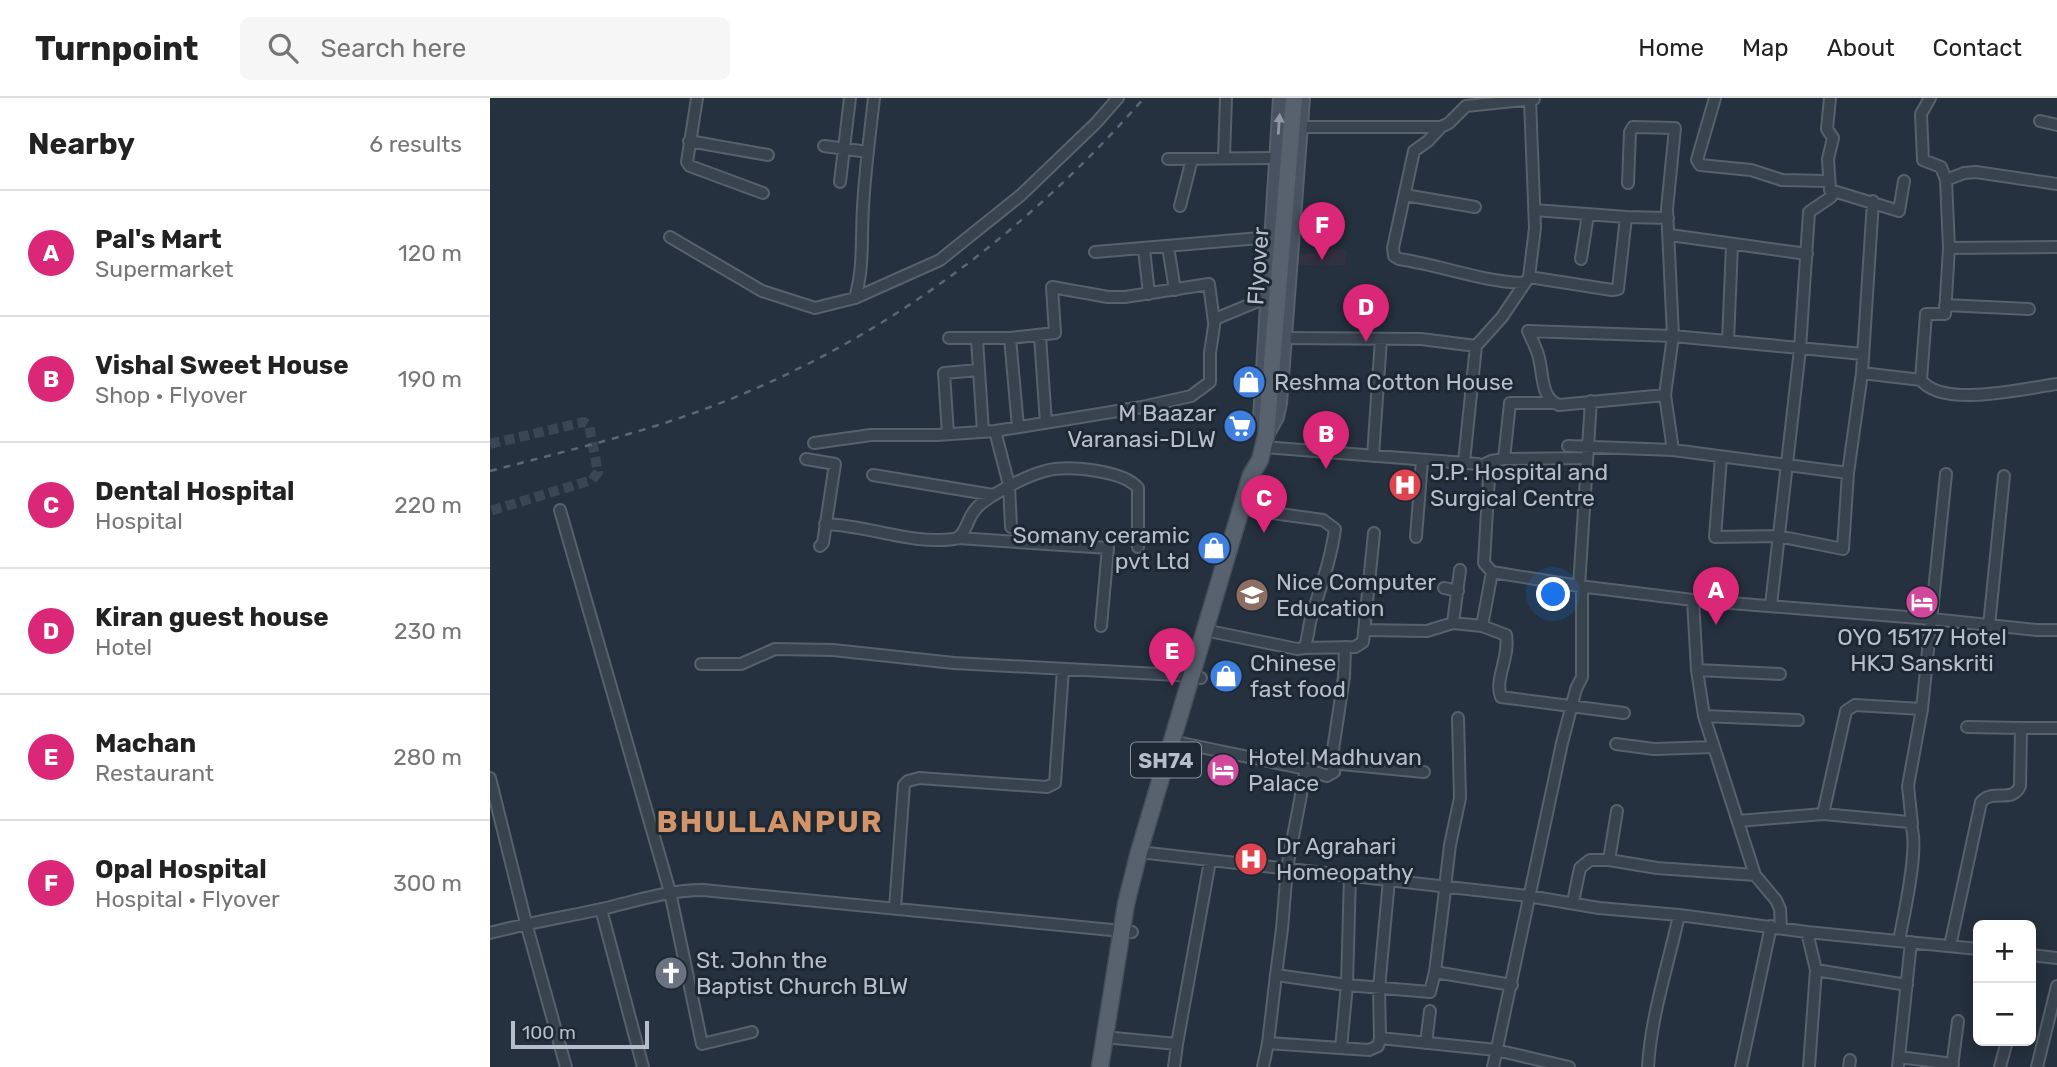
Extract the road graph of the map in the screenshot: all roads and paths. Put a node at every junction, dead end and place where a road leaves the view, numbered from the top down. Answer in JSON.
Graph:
{"nodes":[{"id":1,"x":697,"y":98,"type":"edge"},
{"id":2,"x":850,"y":98,"type":"edge"},
{"id":3,"x":874,"y":98,"type":"edge"},
{"id":4,"x":1118,"y":98,"type":"edge"},
{"id":5,"x":1226,"y":98,"type":"edge"},
{"id":6,"x":1281,"y":98,"type":"edge"},
{"id":7,"x":1294,"y":98,"type":"edge"},
{"id":8,"x":1302,"y":98,"type":"edge"},
{"id":9,"x":1715,"y":98,"type":"edge"},
{"id":10,"x":1830,"y":98,"type":"edge"},
{"id":11,"x":1930,"y":98,"type":"edge"},
{"id":12,"x":1533,"y":99,"type":"edge"},
{"id":13,"x":2040,"y":121,"type":"dead end"},
{"id":14,"x":2057,"y":125,"type":"edge"},
{"id":15,"x":1300,"y":127,"type":"junction"},
{"id":16,"x":1441,"y":127,"type":"junction"},
{"id":17,"x":689,"y":141,"type":"junction"},
{"id":18,"x":824,"y":146,"type":"dead end"},
{"id":19,"x":844,"y":149,"type":"junction"},
{"id":20,"x":868,"y":152,"type":"junction"},
{"id":21,"x":768,"y":155,"type":"dead end"},
{"id":22,"x":1224,"y":158,"type":"junction"},
{"id":23,"x":1277,"y":158,"type":"junction"},
{"id":24,"x":1168,"y":159,"type":"dead end"},
{"id":25,"x":1192,"y":159,"type":"junction"},
{"id":26,"x":1945,"y":180,"type":"junction"},
{"id":27,"x":1828,"y":181,"type":"junction"},
{"id":28,"x":1904,"y":181,"type":"dead end"},
{"id":29,"x":840,"y":182,"type":"dead end"},
{"id":30,"x":1628,"y":183,"type":"dead end"},
{"id":31,"x":2057,"y":184,"type":"edge"},
{"id":32,"x":763,"y":193,"type":"dead end"},
{"id":33,"x":1405,"y":195,"type":"junction"},
{"id":34,"x":1831,"y":197,"type":"dead end"},
{"id":35,"x":1873,"y":201,"type":"junction"},
{"id":36,"x":1180,"y":205,"type":"dead end"},
{"id":37,"x":1475,"y":208,"type":"dead end"},
{"id":38,"x":1534,"y":210,"type":"junction"},
{"id":39,"x":1588,"y":215,"type":"junction"},
{"id":40,"x":1626,"y":217,"type":"junction"},
{"id":41,"x":1668,"y":218,"type":"junction"},
{"id":42,"x":1670,"y":235,"type":"junction"},
{"id":43,"x":670,"y":237,"type":"dead end"},
{"id":44,"x":1272,"y":237,"type":"junction"},
{"id":45,"x":1732,"y":245,"type":"junction"},
{"id":46,"x":1168,"y":247,"type":"junction"},
{"id":47,"x":2057,"y":247,"type":"edge"},
{"id":48,"x":1144,"y":248,"type":"junction"},
{"id":49,"x":1949,"y":248,"type":"junction"},
{"id":50,"x":1095,"y":252,"type":"dead end"},
{"id":51,"x":1807,"y":254,"type":"junction"},
{"id":52,"x":1581,"y":259,"type":"dead end"},
{"id":53,"x":1527,"y":280,"type":"junction"},
{"id":54,"x":1175,"y":290,"type":"junction"},
{"id":55,"x":1149,"y":295,"type":"junction"},
{"id":56,"x":1268,"y":297,"type":"junction"},
{"id":57,"x":855,"y":298,"type":"junction"},
{"id":58,"x":1945,"y":305,"type":"junction"},
{"id":59,"x":2029,"y":309,"type":"dead end"},
{"id":60,"x":1214,"y":322,"type":"junction"},
{"id":61,"x":1673,"y":335,"type":"junction"},
{"id":62,"x":1040,"y":336,"type":"junction"},
{"id":63,"x":949,"y":338,"type":"dead end"},
{"id":64,"x":1010,"y":338,"type":"junction"},
{"id":65,"x":1284,"y":338,"type":"junction"},
{"id":66,"x":976,"y":339,"type":"junction"},
{"id":67,"x":1381,"y":339,"type":"junction"},
{"id":68,"x":1728,"y":341,"type":"junction"},
{"id":69,"x":1476,"y":346,"type":"junction"},
{"id":70,"x":1800,"y":349,"type":"junction"},
{"id":71,"x":1863,"y":354,"type":"junction"},
{"id":72,"x":979,"y":370,"type":"junction"},
{"id":73,"x":1862,"y":373,"type":"junction"},
{"id":74,"x":1921,"y":380,"type":"junction"},
{"id":75,"x":2057,"y":384,"type":"edge"},
{"id":76,"x":1665,"y":395,"type":"junction"},
{"id":77,"x":1591,"y":401,"type":"junction"},
{"id":78,"x":1552,"y":402,"type":"junction"},
{"id":79,"x":1046,"y":423,"type":"junction"},
{"id":80,"x":1018,"y":428,"type":"junction"},
{"id":81,"x":989,"y":432,"type":"junction"},
{"id":82,"x":948,"y":435,"type":"junction"},
{"id":83,"x":814,"y":443,"type":"dead end"},
{"id":84,"x":1568,"y":446,"type":"dead end"},
{"id":85,"x":1263,"y":448,"type":"junction"},
{"id":86,"x":1673,"y":450,"type":"junction"},
{"id":87,"x":1587,"y":452,"type":"junction"},
{"id":88,"x":1373,"y":456,"type":"junction"},
{"id":89,"x":1721,"y":457,"type":"junction"},
{"id":90,"x":806,"y":459,"type":"dead end"},
{"id":91,"x":1504,"y":459,"type":"junction"},
{"id":92,"x":1422,"y":460,"type":"junction"},
{"id":93,"x":1464,"y":462,"type":"junction"},
{"id":94,"x":1785,"y":464,"type":"junction"},
{"id":95,"x":1481,"y":466,"type":"junction"},
{"id":96,"x":1849,"y":473,"type":"junction"},
{"id":97,"x":1946,"y":474,"type":"dead end"},
{"id":98,"x":873,"y":475,"type":"dead end"},
{"id":99,"x":2004,"y":476,"type":"dead end"},
{"id":100,"x":1009,"y":485,"type":"junction"},
{"id":101,"x":993,"y":495,"type":"junction"},
{"id":102,"x":560,"y":510,"type":"dead end"},
{"id":103,"x":1251,"y":510,"type":"junction"},
{"id":104,"x":825,"y":524,"type":"junction"},
{"id":105,"x":1011,"y":527,"type":"dead end"},
{"id":106,"x":1374,"y":533,"type":"dead end"},
{"id":107,"x":1778,"y":536,"type":"junction"},
{"id":108,"x":1416,"y":537,"type":"dead end"},
{"id":109,"x":958,"y":538,"type":"junction"},
{"id":110,"x":820,"y":546,"type":"dead end"},
{"id":111,"x":1138,"y":547,"type":"dead end"},
{"id":112,"x":1460,"y":570,"type":"dead end"},
{"id":113,"x":1492,"y":572,"type":"junction"},
{"id":114,"x":1578,"y":586,"type":"junction"},
{"id":115,"x":1444,"y":588,"type":"dead end"},
{"id":116,"x":1458,"y":591,"type":"junction"},
{"id":117,"x":1693,"y":600,"type":"junction"},
{"id":118,"x":1771,"y":605,"type":"junction"},
{"id":119,"x":1932,"y":619,"type":"junction"},
{"id":120,"x":1453,"y":623,"type":"junction"},
{"id":121,"x":1101,"y":626,"type":"dead end"},
{"id":122,"x":1482,"y":626,"type":"junction"},
{"id":123,"x":1990,"y":626,"type":"junction"},
{"id":124,"x":2057,"y":630,"type":"edge"},
{"id":125,"x":1364,"y":631,"type":"junction"},
{"id":126,"x":1214,"y":632,"type":"junction"},
{"id":127,"x":1345,"y":647,"type":"junction"},
{"id":128,"x":1304,"y":648,"type":"junction"},
{"id":129,"x":701,"y":664,"type":"dead end"},
{"id":130,"x":1063,"y":669,"type":"junction"},
{"id":131,"x":1696,"y":670,"type":"junction"},
{"id":132,"x":1780,"y":674,"type":"dead end"},
{"id":133,"x":1196,"y":677,"type":"junction"},
{"id":134,"x":1572,"y":706,"type":"junction"},
{"id":135,"x":1922,"y":709,"type":"junction"},
{"id":136,"x":1624,"y":713,"type":"dead end"},
{"id":137,"x":1704,"y":716,"type":"junction"},
{"id":138,"x":1458,"y":718,"type":"dead end"},
{"id":139,"x":1798,"y":720,"type":"dead end"},
{"id":140,"x":1967,"y":727,"type":"dead end"},
{"id":141,"x":2021,"y":728,"type":"junction"},
{"id":142,"x":2057,"y":728,"type":"edge"},
{"id":143,"x":1181,"y":743,"type":"junction"},
{"id":144,"x":1616,"y":744,"type":"dead end"},
{"id":145,"x":1714,"y":747,"type":"junction"},
{"id":146,"x":1331,"y":762,"type":"junction"},
{"id":147,"x":1306,"y":769,"type":"junction"},
{"id":148,"x":1424,"y":772,"type":"dead end"},
{"id":149,"x":490,"y":778,"type":"edge"},
{"id":150,"x":1617,"y":811,"type":"dead end"},
{"id":151,"x":1823,"y":814,"type":"junction"},
{"id":152,"x":1738,"y":821,"type":"junction"},
{"id":153,"x":1912,"y":824,"type":"junction"},
{"id":154,"x":1143,"y":853,"type":"junction"},
{"id":155,"x":1210,"y":860,"type":"junction"},
{"id":156,"x":1609,"y":860,"type":"junction"},
{"id":157,"x":1287,"y":867,"type":"junction"},
{"id":158,"x":1350,"y":875,"type":"junction"},
{"id":159,"x":1755,"y":875,"type":"junction"},
{"id":160,"x":1389,"y":880,"type":"junction"},
{"id":161,"x":1445,"y":888,"type":"junction"},
{"id":162,"x":670,"y":892,"type":"junction"},
{"id":163,"x":1528,"y":896,"type":"junction"},
{"id":164,"x":1573,"y":902,"type":"junction"},
{"id":165,"x":895,"y":908,"type":"junction"},
{"id":166,"x":601,"y":909,"type":"junction"},
{"id":167,"x":1679,"y":915,"type":"junction"},
{"id":168,"x":526,"y":923,"type":"junction"},
{"id":169,"x":1776,"y":927,"type":"junction"},
{"id":170,"x":1127,"y":931,"type":"junction"},
{"id":171,"x":1807,"y":932,"type":"junction"},
{"id":172,"x":490,"y":933,"type":"edge"},
{"id":173,"x":1905,"y":941,"type":"junction"},
{"id":174,"x":1950,"y":946,"type":"junction"},
{"id":175,"x":1973,"y":948,"type":"edge"},
{"id":176,"x":2036,"y":956,"type":"edge"},
{"id":177,"x":2057,"y":958,"type":"edge"},
{"id":178,"x":1816,"y":970,"type":"junction"},
{"id":179,"x":1435,"y":972,"type":"junction"},
{"id":180,"x":1276,"y":975,"type":"junction"},
{"id":181,"x":1347,"y":985,"type":"junction"},
{"id":182,"x":1511,"y":985,"type":"junction"},
{"id":183,"x":1907,"y":985,"type":"junction"},
{"id":184,"x":2057,"y":986,"type":"edge"},
{"id":185,"x":1379,"y":988,"type":"junction"},
{"id":186,"x":1430,"y":1011,"type":"dead end"},
{"id":187,"x":1958,"y":1021,"type":"dead end"},
{"id":188,"x":752,"y":1032,"type":"dead end"},
{"id":189,"x":1114,"y":1038,"type":"junction"},
{"id":190,"x":1380,"y":1038,"type":"junction"},
{"id":191,"x":1268,"y":1043,"type":"junction"},
{"id":192,"x":1426,"y":1043,"type":"junction"},
{"id":193,"x":1177,"y":1044,"type":"junction"},
{"id":194,"x":2006,"y":1046,"type":"edge"},
{"id":195,"x":1341,"y":1048,"type":"junction"},
{"id":196,"x":1496,"y":1050,"type":"junction"},
{"id":197,"x":1898,"y":1062,"type":"edge"},
{"id":198,"x":1953,"y":1066,"type":"edge"},
{"id":199,"x":566,"y":1067,"type":"edge"},
{"id":200,"x":643,"y":1067,"type":"edge"},
{"id":201,"x":1100,"y":1067,"type":"edge"},
{"id":202,"x":1111,"y":1067,"type":"edge"},
{"id":203,"x":1174,"y":1067,"type":"edge"},
{"id":204,"x":1262,"y":1067,"type":"edge"},
{"id":205,"x":1493,"y":1067,"type":"edge"},
{"id":206,"x":1569,"y":1067,"type":"edge"},
{"id":207,"x":1648,"y":1067,"type":"edge"},
{"id":208,"x":1741,"y":1067,"type":"edge"},
{"id":209,"x":1809,"y":1067,"type":"edge"},
{"id":210,"x":2000,"y":1067,"type":"edge"},
{"id":211,"x":2037,"y":1067,"type":"edge"}],
"edges":[{"from":1,"to":17,"type":"street"},
{"from":2,"to":19,"type":"street"},
{"from":3,"to":20,"type":"street"},
{"from":4,"to":57,"type":"street"},
{"from":5,"to":22,"type":"street"},
{"from":23,"to":6,"type":"street","one_way":true},
{"from":7,"to":85,"type":"main road","name":"Flyover","number":"SH74"},
{"from":8,"to":15,"type":"street"},
{"from":9,"to":27,"type":"street"},
{"from":10,"to":27,"type":"street"},
{"from":11,"to":26,"type":"street"},
{"from":12,"to":16,"type":"street"},
{"from":12,"to":38,"type":"street"},
{"from":13,"to":14,"type":"street"},
{"from":15,"to":16,"type":"street"},
{"from":15,"to":65,"type":"street"},
{"from":16,"to":33,"type":"street"},
{"from":17,"to":21,"type":"street"},
{"from":17,"to":32,"type":"street"},
{"from":18,"to":19,"type":"street"},
{"from":19,"to":20,"type":"street"},
{"from":19,"to":29,"type":"street"},
{"from":20,"to":57,"type":"street"},
{"from":22,"to":23,"type":"street"},
{"from":22,"to":25,"type":"street"},
{"from":23,"to":44,"type":"street"},
{"from":24,"to":25,"type":"street"},
{"from":25,"to":36,"type":"street"},
{"from":26,"to":31,"type":"street"},
{"from":26,"to":49,"type":"street"},
{"from":27,"to":35,"type":"street"},
{"from":28,"to":35,"type":"street"},
{"from":30,"to":41,"type":"street"},
{"from":33,"to":37,"type":"street"},
{"from":33,"to":53,"type":"street"},
{"from":34,"to":51,"type":"street"},
{"from":35,"to":71,"type":"street"},
{"from":38,"to":39,"type":"street"},
{"from":38,"to":53,"type":"street"},
{"from":39,"to":40,"type":"street"},
{"from":39,"to":52,"type":"street"},
{"from":40,"to":41,"type":"street"},
{"from":40,"to":53,"type":"street"},
{"from":41,"to":42,"type":"street"},
{"from":42,"to":45,"type":"street"},
{"from":42,"to":61,"type":"street"},
{"from":43,"to":57,"type":"street"},
{"from":44,"to":46,"type":"street"},
{"from":44,"to":56,"type":"street"},
{"from":45,"to":51,"type":"street"},
{"from":45,"to":68,"type":"street"},
{"from":46,"to":48,"type":"street"},
{"from":46,"to":54,"type":"street"},
{"from":47,"to":49,"type":"street"},
{"from":48,"to":50,"type":"street"},
{"from":48,"to":55,"type":"street"},
{"from":49,"to":58,"type":"street"},
{"from":51,"to":70,"type":"street"},
{"from":53,"to":69,"type":"street"},
{"from":54,"to":55,"type":"street"},
{"from":54,"to":60,"type":"street"},
{"from":55,"to":62,"type":"street"},
{"from":56,"to":60,"type":"street"},
{"from":56,"to":85,"type":"street"},
{"from":58,"to":59,"type":"street"},
{"from":58,"to":74,"type":"street"},
{"from":60,"to":79,"type":"street"},
{"from":61,"to":68,"type":"street"},
{"from":61,"to":76,"type":"street"},
{"from":61,"to":78,"type":"street"},
{"from":62,"to":64,"type":"street"},
{"from":62,"to":79,"type":"street"},
{"from":63,"to":66,"type":"street"},
{"from":64,"to":66,"type":"street"},
{"from":64,"to":80,"type":"street"},
{"from":65,"to":67,"type":"street"},
{"from":65,"to":85,"type":"street"},
{"from":66,"to":72,"type":"street"},
{"from":67,"to":69,"type":"street"},
{"from":67,"to":88,"type":"street"},
{"from":68,"to":70,"type":"street"},
{"from":69,"to":93,"type":"street"},
{"from":70,"to":71,"type":"street"},
{"from":70,"to":94,"type":"street"},
{"from":71,"to":73,"type":"street"},
{"from":72,"to":81,"type":"street"},
{"from":72,"to":82,"type":"street"},
{"from":73,"to":74,"type":"street"},
{"from":73,"to":96,"type":"street"},
{"from":74,"to":75,"type":"street"},
{"from":76,"to":77,"type":"street"},
{"from":76,"to":86,"type":"street"},
{"from":77,"to":78,"type":"street"},
{"from":77,"to":87,"type":"street"},
{"from":78,"to":91,"type":"street"},
{"from":79,"to":80,"type":"street"},
{"from":80,"to":81,"type":"street"},
{"from":81,"to":82,"type":"street"},
{"from":81,"to":100,"type":"street"},
{"from":82,"to":83,"type":"street"},
{"from":84,"to":87,"type":"street"},
{"from":85,"to":88,"type":"street"},
{"from":85,"to":103,"type":"main road","number":"SH74"},
{"from":85,"to":133,"type":"main road","number":"SH74"},
{"from":86,"to":87,"type":"street"},
{"from":86,"to":89,"type":"street"},
{"from":87,"to":91,"type":"street"},
{"from":87,"to":114,"type":"street"},
{"from":88,"to":92,"type":"street"},
{"from":89,"to":94,"type":"street"},
{"from":89,"to":107,"type":"street"},
{"from":90,"to":104,"type":"street"},
{"from":91,"to":95,"type":"street"},
{"from":92,"to":93,"type":"street"},
{"from":92,"to":108,"type":"street"},
{"from":93,"to":95,"type":"street"},
{"from":94,"to":96,"type":"street"},
{"from":94,"to":107,"type":"street"},
{"from":95,"to":113,"type":"street"},
{"from":96,"to":107,"type":"street"},
{"from":97,"to":119,"type":"street"},
{"from":98,"to":101,"type":"street"},
{"from":99,"to":123,"type":"street"},
{"from":100,"to":101,"type":"street"},
{"from":100,"to":105,"type":"street"},
{"from":100,"to":111,"type":"street"},
{"from":101,"to":109,"type":"street"},
{"from":102,"to":162,"type":"street"},
{"from":103,"to":126,"type":"main road","number":"SH74"},
{"from":103,"to":128,"type":"street"},
{"from":104,"to":109,"type":"street"},
{"from":104,"to":110,"type":"street"},
{"from":106,"to":125,"type":"street"},
{"from":107,"to":118,"type":"street"},
{"from":109,"to":121,"type":"street"},
{"from":112,"to":116,"type":"street"},
{"from":113,"to":114,"type":"street"},
{"from":113,"to":122,"type":"street"},
{"from":114,"to":117,"type":"street"},
{"from":114,"to":134,"type":"street"},
{"from":115,"to":116,"type":"street"},
{"from":116,"to":120,"type":"street"},
{"from":117,"to":118,"type":"street"},
{"from":117,"to":131,"type":"street"},
{"from":118,"to":119,"type":"street"},
{"from":119,"to":123,"type":"street"},
{"from":119,"to":135,"type":"street"},
{"from":120,"to":122,"type":"street"},
{"from":120,"to":125,"type":"street"},
{"from":122,"to":134,"type":"street"},
{"from":123,"to":124,"type":"street"},
{"from":125,"to":127,"type":"street"},
{"from":126,"to":128,"type":"street"},
{"from":126,"to":133,"type":"main road","number":"SH74"},
{"from":127,"to":128,"type":"street"},
{"from":127,"to":146,"type":"street"},
{"from":129,"to":130,"type":"street"},
{"from":130,"to":133,"type":"street"},
{"from":130,"to":165,"type":"street"},
{"from":131,"to":132,"type":"street"},
{"from":131,"to":137,"type":"street"},
{"from":133,"to":143,"type":"main road","number":"SH74"},
{"from":133,"to":154,"type":"main road","number":"SH74"},
{"from":134,"to":136,"type":"street"},
{"from":134,"to":163,"type":"street"},
{"from":135,"to":151,"type":"street"},
{"from":135,"to":153,"type":"street"},
{"from":137,"to":139,"type":"street"},
{"from":137,"to":145,"type":"street"},
{"from":138,"to":161,"type":"street"},
{"from":140,"to":141,"type":"street"},
{"from":141,"to":142,"type":"street"},
{"from":141,"to":174,"type":"street"},
{"from":143,"to":147,"type":"street"},
{"from":143,"to":154,"type":"main road","number":"SH74"},
{"from":144,"to":145,"type":"street"},
{"from":145,"to":152,"type":"street"},
{"from":146,"to":147,"type":"street"},
{"from":146,"to":148,"type":"street"},
{"from":147,"to":157,"type":"street"},
{"from":149,"to":168,"type":"street"},
{"from":150,"to":156,"type":"street"},
{"from":151,"to":152,"type":"street"},
{"from":151,"to":153,"type":"street"},
{"from":152,"to":159,"type":"street"},
{"from":153,"to":173,"type":"street"},
{"from":154,"to":155,"type":"street"},
{"from":154,"to":170,"type":"main road","number":"SH74"},
{"from":155,"to":157,"type":"street"},
{"from":155,"to":193,"type":"street"},
{"from":156,"to":159,"type":"street"},
{"from":156,"to":164,"type":"street"},
{"from":157,"to":158,"type":"street"},
{"from":157,"to":180,"type":"street"},
{"from":158,"to":160,"type":"street"},
{"from":158,"to":181,"type":"street"},
{"from":159,"to":169,"type":"street"},
{"from":160,"to":161,"type":"street"},
{"from":160,"to":185,"type":"street"},
{"from":161,"to":163,"type":"street"},
{"from":161,"to":179,"type":"street"},
{"from":162,"to":165,"type":"street"},
{"from":162,"to":166,"type":"street"},
{"from":162,"to":188,"type":"street"},
{"from":163,"to":164,"type":"street"},
{"from":163,"to":182,"type":"street"},
{"from":164,"to":167,"type":"street"},
{"from":165,"to":170,"type":"street"},
{"from":166,"to":168,"type":"street"},
{"from":166,"to":200,"type":"street"},
{"from":167,"to":169,"type":"street"},
{"from":167,"to":207,"type":"street"},
{"from":168,"to":172,"type":"street"},
{"from":168,"to":199,"type":"street"},
{"from":169,"to":171,"type":"street"},
{"from":169,"to":208,"type":"street"},
{"from":170,"to":189,"type":"main road","number":"SH74"},
{"from":170,"to":201,"type":"main road","number":"SH74"},
{"from":171,"to":173,"type":"street"},
{"from":171,"to":178,"type":"street"},
{"from":173,"to":174,"type":"street"},
{"from":173,"to":183,"type":"street"},
{"from":174,"to":175,"type":"street"},
{"from":176,"to":177,"type":"street"},
{"from":178,"to":183,"type":"street"},
{"from":178,"to":209,"type":"street"},
{"from":179,"to":182,"type":"street"},
{"from":179,"to":185,"type":"street"},
{"from":180,"to":181,"type":"street"},
{"from":180,"to":191,"type":"street"},
{"from":181,"to":185,"type":"street"},
{"from":181,"to":195,"type":"street"},
{"from":182,"to":196,"type":"street"},
{"from":183,"to":197,"type":"street"},
{"from":184,"to":211,"type":"street"},
{"from":185,"to":190,"type":"street"},
{"from":186,"to":192,"type":"street"},
{"from":187,"to":198,"type":"street"},
{"from":189,"to":193,"type":"street"},
{"from":189,"to":202,"type":"main road","number":"SH74"},
{"from":190,"to":192,"type":"street"},
{"from":190,"to":195,"type":"street"},
{"from":191,"to":195,"type":"street"},
{"from":191,"to":204,"type":"street"},
{"from":192,"to":196,"type":"street"},
{"from":193,"to":203,"type":"street"},
{"from":194,"to":210,"type":"street"},
{"from":196,"to":205,"type":"street"},
{"from":196,"to":206,"type":"street"},
{"from":197,"to":198,"type":"street"}]}
